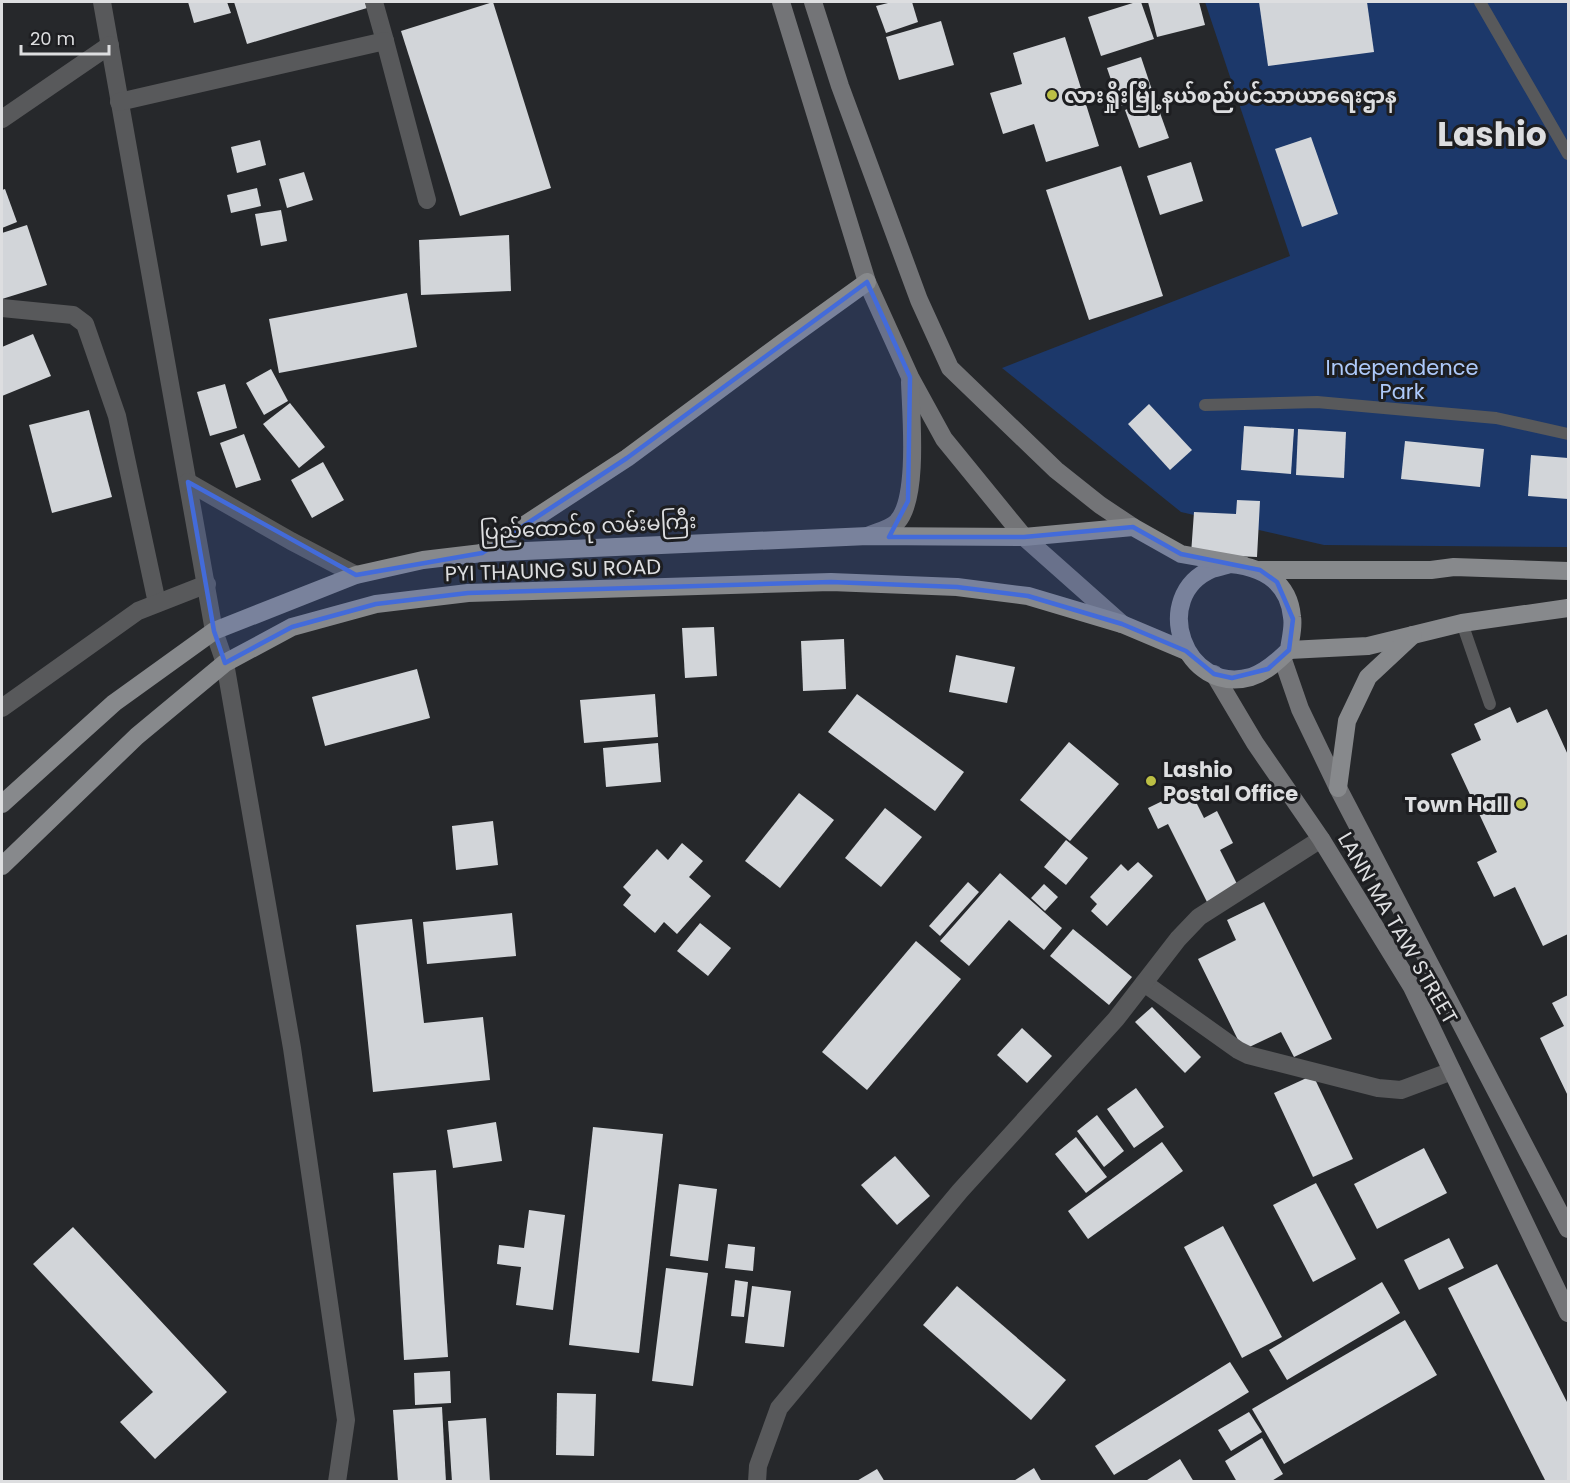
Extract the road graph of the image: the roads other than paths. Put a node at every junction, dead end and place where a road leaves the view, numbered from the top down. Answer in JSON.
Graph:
{"nodes":[{"id":1,"x":102,"y":2,"type":"edge"},
{"id":2,"x":374,"y":2,"type":"edge"},
{"id":3,"x":781,"y":2,"type":"edge"},
{"id":4,"x":813,"y":2,"type":"edge"},
{"id":5,"x":1480,"y":2,"type":"edge"},
{"id":6,"x":385,"y":41,"type":"junction"},
{"id":7,"x":110,"y":45,"type":"junction"},
{"id":8,"x":119,"y":102,"type":"junction"},
{"id":9,"x":2,"y":119,"type":"edge"},
{"id":10,"x":1569,"y":154,"type":"edge"},
{"id":11,"x":427,"y":200,"type":"dead end"},
{"id":12,"x":867,"y":282,"type":"junction"},
{"id":13,"x":2,"y":308,"type":"edge"},
{"id":14,"x":910,"y":377,"type":"junction"},
{"id":15,"x":1205,"y":405,"type":"dead end"},
{"id":16,"x":1569,"y":434,"type":"edge"},
{"id":17,"x":188,"y":482,"type":"junction"},
{"id":18,"x":1133,"y":527,"type":"junction"},
{"id":19,"x":868,"y":536,"type":"junction"},
{"id":20,"x":1024,"y":537,"type":"junction"},
{"id":21,"x":482,"y":553,"type":"junction"},
{"id":22,"x":1252,"y":568,"type":"junction"},
{"id":23,"x":1569,"y":571,"type":"edge"},
{"id":24,"x":356,"y":575,"type":"junction"},
{"id":25,"x":207,"y":584,"type":"junction"},
{"id":26,"x":158,"y":603,"type":"junction"},
{"id":27,"x":1569,"y":608,"type":"edge"},
{"id":28,"x":1462,"y":622,"type":"junction"},
{"id":29,"x":1122,"y":624,"type":"junction"},
{"id":30,"x":214,"y":631,"type":"junction"},
{"id":31,"x":1414,"y":634,"type":"junction"},
{"id":32,"x":1186,"y":651,"type":"junction"},
{"id":33,"x":1285,"y":654,"type":"junction"},
{"id":34,"x":225,"y":663,"type":"junction"},
{"id":35,"x":1214,"y":674,"type":"junction"},
{"id":36,"x":1491,"y":704,"type":"dead end"},
{"id":37,"x":2,"y":708,"type":"edge"},
{"id":38,"x":1338,"y":788,"type":"junction"},
{"id":39,"x":2,"y":804,"type":"edge"},
{"id":40,"x":1321,"y":839,"type":"junction"},
{"id":41,"x":2,"y":866,"type":"edge"},
{"id":42,"x":1144,"y":983,"type":"junction"},
{"id":43,"x":1452,"y":1071,"type":"junction"},
{"id":44,"x":1569,"y":1229,"type":"edge"},
{"id":45,"x":1569,"y":1313,"type":"edge"},
{"id":46,"x":337,"y":1482,"type":"edge"},
{"id":47,"x":757,"y":1482,"type":"edge"}],
"edges":[{"from":1,"to":7,"type":"street"},
{"from":2,"to":6,"type":"street"},
{"from":3,"to":12,"type":"main road"},
{"from":4,"to":18,"type":"main road"},
{"from":5,"to":10,"type":"lane"},
{"from":6,"to":8,"type":"street"},
{"from":6,"to":11,"type":"street"},
{"from":7,"to":8,"type":"street"},
{"from":7,"to":9,"type":"street"},
{"from":8,"to":17,"type":"street"},
{"from":12,"to":14,"type":"main road"},
{"from":12,"to":21,"type":"main road"},
{"from":13,"to":26,"type":"street"},
{"from":14,"to":19,"type":"main road"},
{"from":14,"to":20,"type":"main road"},
{"from":15,"to":16,"type":"lane"},
{"from":17,"to":24,"type":"street"},
{"from":17,"to":25,"type":"street"},
{"from":18,"to":20,"type":"main road","name":"ပြည်ထောင်စု လမ်းမကြီး"},
{"from":18,"to":22,"type":"main road"},
{"from":19,"to":20,"type":"main road","name":"ပြည်ထောင်စု လမ်းမကြီး"},
{"from":19,"to":21,"type":"main road","name":"ပြည်ထောင်စု လမ်းမကြီး"},
{"from":20,"to":29,"type":"main road"},
{"from":21,"to":24,"type":"main road","name":"ပြည်ထောင်စု လမ်းမကြီး"},
{"from":22,"to":23,"type":"main road"},
{"from":22,"to":32,"type":"main road"},
{"from":22,"to":33,"type":"main road"},
{"from":24,"to":30,"type":"main road","name":"ပြည်ထောင်စု လမ်းမကြီး"},
{"from":25,"to":26,"type":"street"},
{"from":25,"to":30,"type":"street"},
{"from":26,"to":37,"type":"street"},
{"from":27,"to":28,"type":"main road"},
{"from":28,"to":31,"type":"main road"},
{"from":28,"to":36,"type":"lane"},
{"from":29,"to":32,"type":"main road","name":"PYI THAUNG SU ROAD"},
{"from":29,"to":34,"type":"main road","name":"PYI THAUNG SU ROAD"},
{"from":30,"to":34,"type":"street"},
{"from":30,"to":39,"type":"main road","name":"ပြည်ထောင်စု လမ်းမကြီး"},
{"from":31,"to":33,"type":"main road"},
{"from":31,"to":38,"type":"main road"},
{"from":32,"to":35,"type":"main road"},
{"from":33,"to":35,"type":"main road"},
{"from":33,"to":38,"type":"main road","name":"LANN MA TAW STREET"},
{"from":34,"to":41,"type":"main road","name":"PYI THAUNG SU ROAD"},
{"from":34,"to":46,"type":"street"},
{"from":35,"to":40,"type":"main road","name":"LANN MA TAW STREET"},
{"from":38,"to":44,"type":"main road","name":"LANN MA TAW STREET"},
{"from":40,"to":42,"type":"street"},
{"from":40,"to":43,"type":"main road","name":"LANN MA TAW STREET"},
{"from":42,"to":43,"type":"street"},
{"from":42,"to":47,"type":"street"},
{"from":43,"to":45,"type":"main road","name":"LANN MA TAW STREET"}]}
